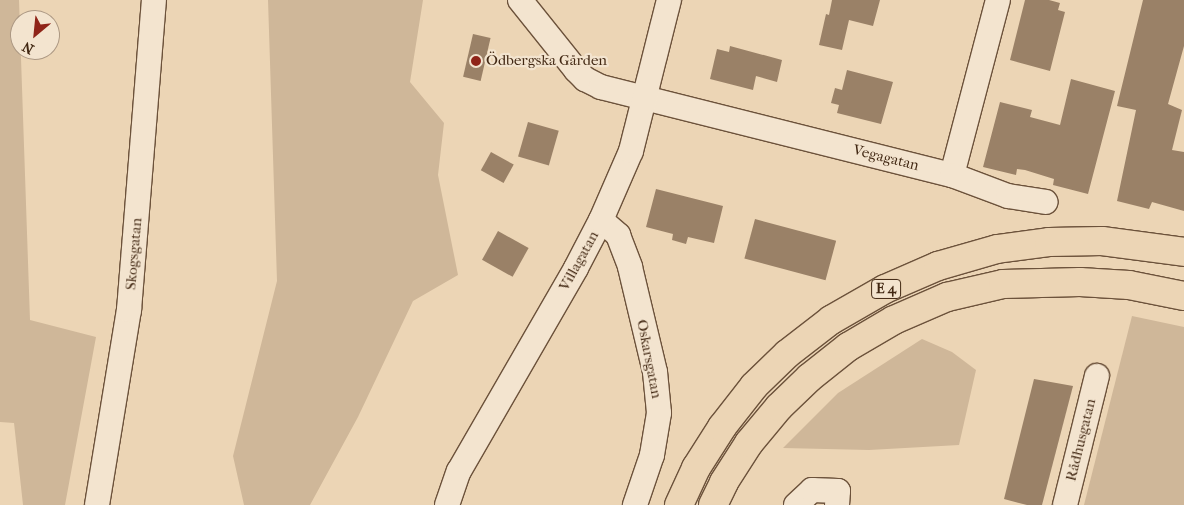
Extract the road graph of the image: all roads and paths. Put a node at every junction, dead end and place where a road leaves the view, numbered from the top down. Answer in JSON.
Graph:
{"nodes":[{"id":1,"x":154,"y":0,"type":"edge"},
{"id":2,"x":520,"y":0,"type":"edge"},
{"id":3,"x":669,"y":0,"type":"edge"},
{"id":4,"x":998,"y":0,"type":"edge"},
{"id":5,"x":645,"y":97,"type":"junction"},
{"id":6,"x":952,"y":175,"type":"junction"},
{"id":7,"x":1046,"y":202,"type":"dead end"},
{"id":8,"x":601,"y":220,"type":"junction"},
{"id":9,"x":1184,"y":252,"type":"edge"},
{"id":10,"x":1184,"y":296,"type":"edge"},
{"id":11,"x":1097,"y":376,"type":"dead end"},
{"id":12,"x":459,"y":471,"type":"junction"},
{"id":13,"x":97,"y":505,"type":"edge"},
{"id":14,"x":436,"y":505,"type":"edge"},
{"id":15,"x":447,"y":505,"type":"edge"},
{"id":16,"x":635,"y":505,"type":"edge"},
{"id":17,"x":679,"y":505,"type":"edge"},
{"id":18,"x":713,"y":505,"type":"edge"},
{"id":19,"x":796,"y":505,"type":"edge"},
{"id":20,"x":837,"y":505,"type":"edge"},
{"id":21,"x":1065,"y":505,"type":"edge"}],
"edges":[{"from":1,"to":13,"type":"street","name":"Skogsgatan"},
{"from":2,"to":5,"type":"street","name":"Vegagatan"},
{"from":3,"to":5,"type":"street","name":"Villagatan"},
{"from":4,"to":6,"type":"street"},
{"from":5,"to":6,"type":"street","name":"Vegagatan"},
{"from":5,"to":8,"type":"street","name":"Villagatan"},
{"from":6,"to":7,"type":"street","name":"Vegagatan"},
{"from":8,"to":12,"type":"street","name":"Villagatan"},
{"from":8,"to":16,"type":"street","name":"Oskarsgatan"},
{"from":9,"to":17,"type":"highway","number":"E 4"},
{"from":10,"to":18,"type":"highway","number":"E 4"},
{"from":11,"to":21,"type":"street","name":"Rådhusgatan"},
{"from":12,"to":14,"type":"street"},
{"from":12,"to":15,"type":"street","name":"Villagatan"},
{"from":19,"to":20,"type":"street"}]}
